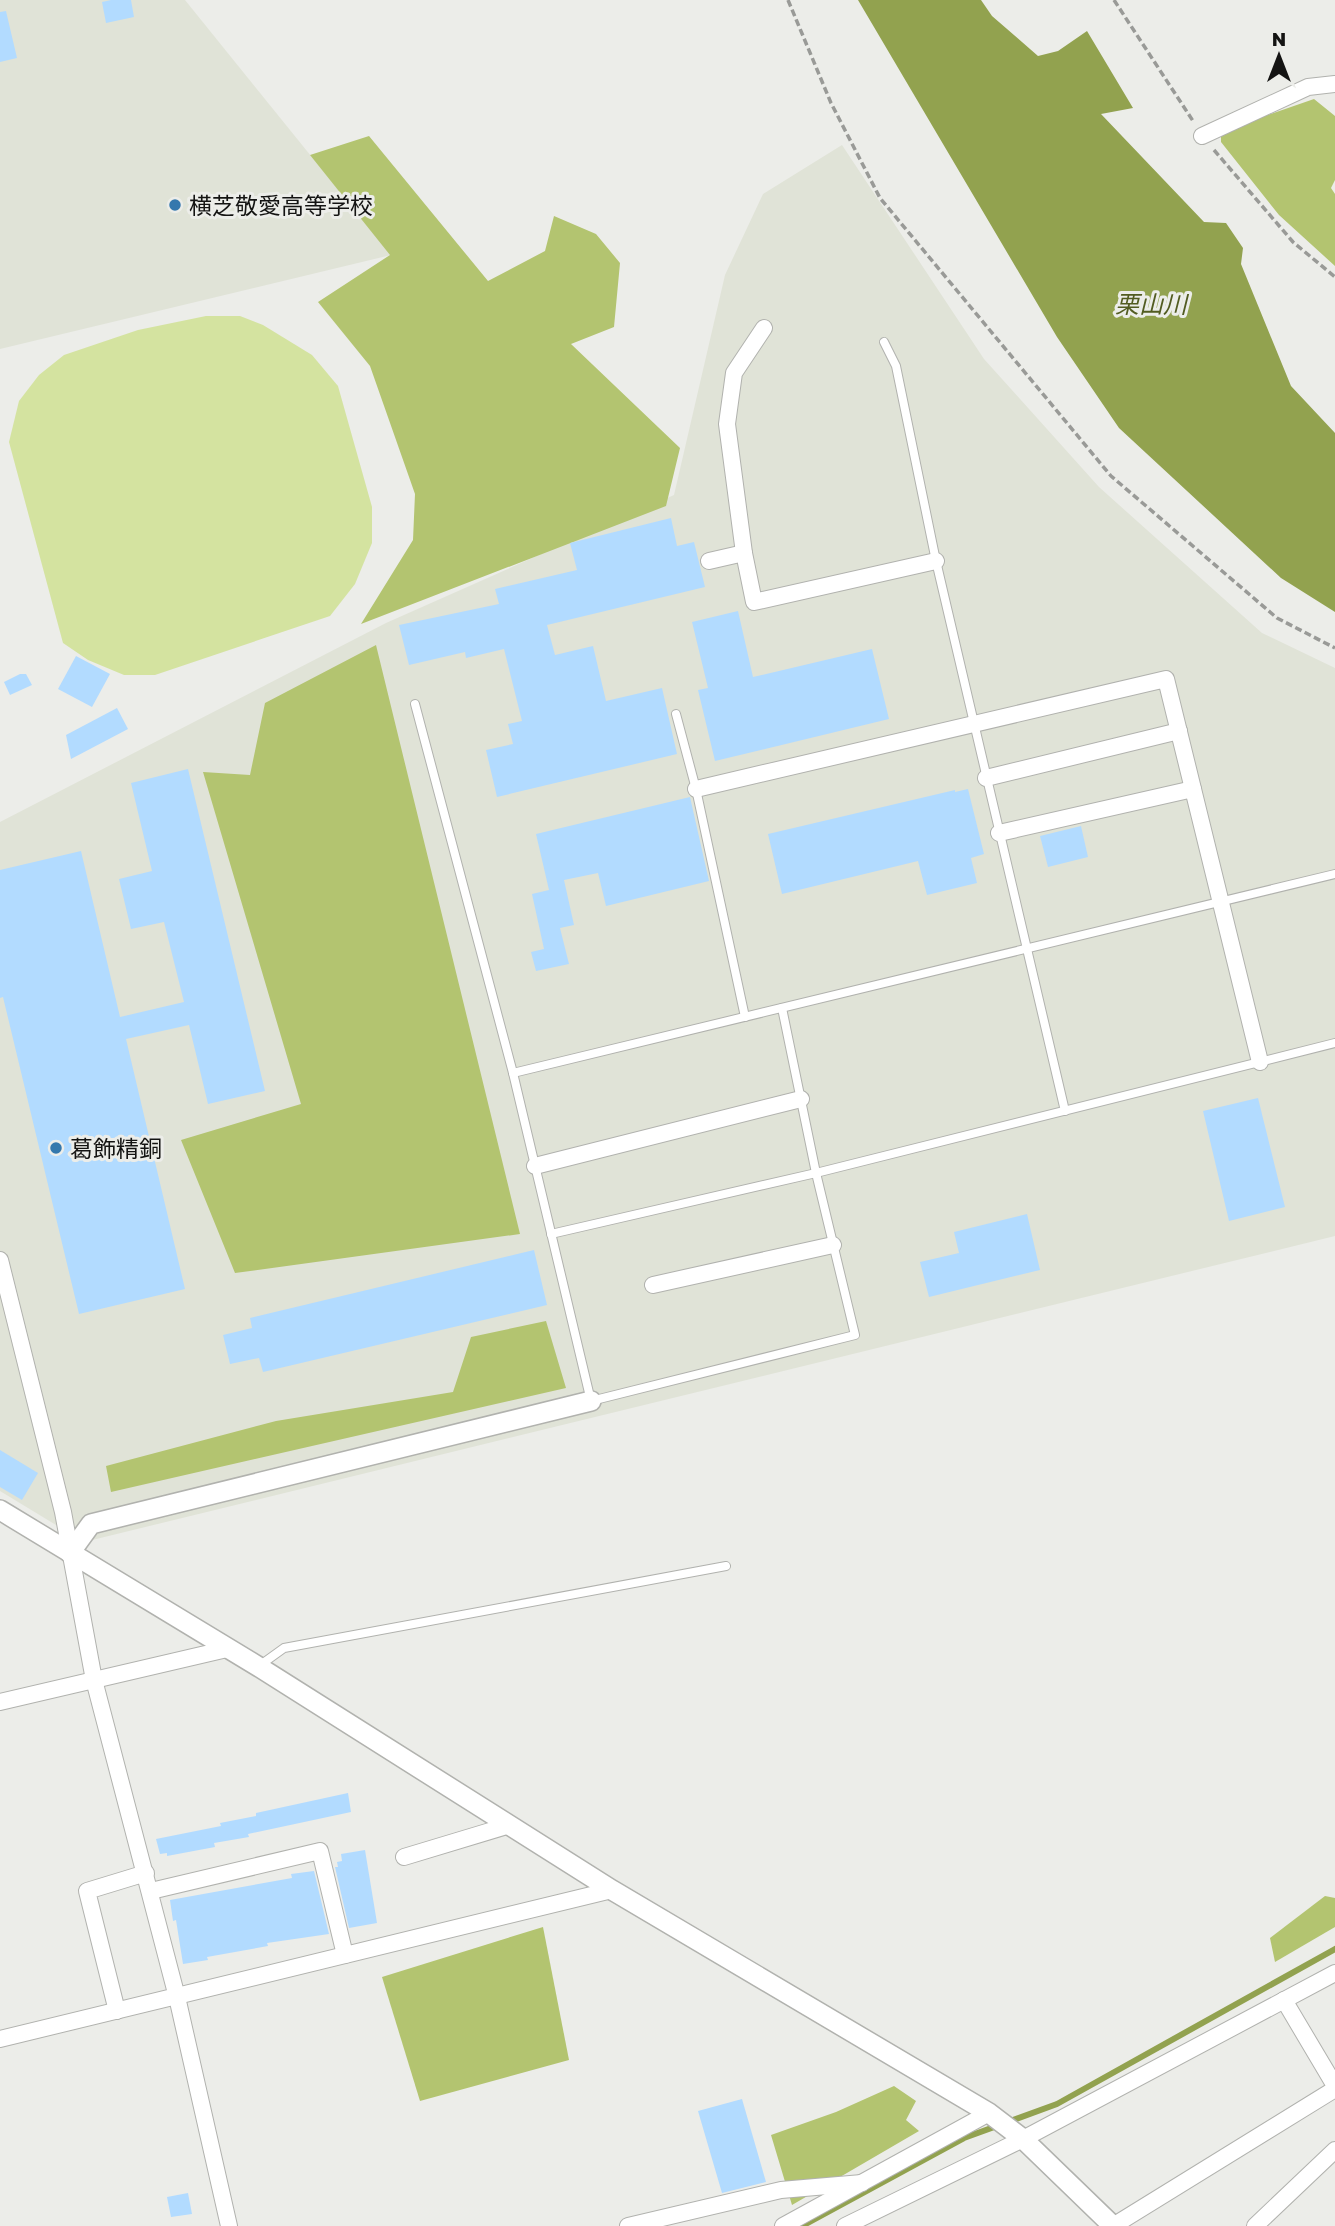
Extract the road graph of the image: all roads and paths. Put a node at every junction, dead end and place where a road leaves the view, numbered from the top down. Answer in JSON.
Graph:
{"nodes":[{"id":1,"x":788,"y":0,"type":"edge"},
{"id":2,"x":1335,"y":84,"type":"edge"},
{"id":3,"x":1202,"y":136,"type":"dead end"},
{"id":4,"x":764,"y":328,"type":"dead end"},
{"id":5,"x":884,"y":342,"type":"dead end"},
{"id":6,"x":744,"y":553,"type":"junction"},
{"id":7,"x":709,"y":561,"type":"dead end"},
{"id":8,"x":936,"y":561,"type":"junction"},
{"id":9,"x":1335,"y":648,"type":"edge"},
{"id":10,"x":415,"y":704,"type":"dead end"},
{"id":11,"x":676,"y":714,"type":"dead end"},
{"id":12,"x":973,"y":722,"type":"junction"},
{"id":13,"x":1179,"y":731,"type":"junction"},
{"id":14,"x":986,"y":778,"type":"junction"},
{"id":15,"x":696,"y":789,"type":"junction"},
{"id":16,"x":1193,"y":789,"type":"junction"},
{"id":17,"x":999,"y":833,"type":"junction"},
{"id":18,"x":1335,"y":874,"type":"edge"},
{"id":19,"x":1220,"y":902,"type":"junction"},
{"id":20,"x":1026,"y":949,"type":"junction"},
{"id":21,"x":782,"y":1008,"type":"junction"},
{"id":22,"x":745,"y":1017,"type":"junction"},
{"id":23,"x":1335,"y":1043,"type":"edge"},
{"id":24,"x":1260,"y":1062,"type":"junction"},
{"id":25,"x":513,"y":1073,"type":"junction"},
{"id":26,"x":801,"y":1099,"type":"junction"},
{"id":27,"x":1065,"y":1111,"type":"junction"},
{"id":28,"x":535,"y":1166,"type":"junction"},
{"id":29,"x":816,"y":1173,"type":"junction"},
{"id":30,"x":551,"y":1234,"type":"junction"},
{"id":31,"x":833,"y":1245,"type":"junction"},
{"id":32,"x":0,"y":1260,"type":"edge"},
{"id":33,"x":653,"y":1286,"type":"dead end"},
{"id":34,"x":591,"y":1401,"type":"junction"},
{"id":35,"x":0,"y":1510,"type":"edge"},
{"id":36,"x":70,"y":1553,"type":"junction"},
{"id":37,"x":726,"y":1566,"type":"dead end"},
{"id":38,"x":227,"y":1649,"type":"junction"},
{"id":39,"x":259,"y":1667,"type":"junction"},
{"id":40,"x":94,"y":1680,"type":"junction"},
{"id":41,"x":0,"y":1702,"type":"edge"},
{"id":42,"x":510,"y":1825,"type":"junction"},
{"id":43,"x":404,"y":1857,"type":"dead end"},
{"id":44,"x":146,"y":1873,"type":"junction"},
{"id":45,"x":611,"y":1890,"type":"junction"},
{"id":46,"x":151,"y":1891,"type":"junction"},
{"id":47,"x":345,"y":1955,"type":"junction"},
{"id":48,"x":1335,"y":1973,"type":"edge"},
{"id":49,"x":177,"y":1997,"type":"junction"},
{"id":50,"x":1284,"y":2000,"type":"junction"},
{"id":51,"x":117,"y":2011,"type":"junction"},
{"id":52,"x":0,"y":2039,"type":"edge"},
{"id":53,"x":1335,"y":2087,"type":"edge"},
{"id":54,"x":989,"y":2113,"type":"junction"},
{"id":55,"x":1023,"y":2139,"type":"junction"},
{"id":56,"x":1335,"y":2150,"type":"edge"},
{"id":57,"x":862,"y":2183,"type":"junction"},
{"id":58,"x":229,"y":2226,"type":"edge"},
{"id":59,"x":628,"y":2226,"type":"edge"},
{"id":60,"x":783,"y":2226,"type":"edge"},
{"id":61,"x":845,"y":2226,"type":"edge"},
{"id":62,"x":1113,"y":2226,"type":"edge"},
{"id":63,"x":1255,"y":2226,"type":"edge"}],
"edges":[{"from":1,"to":9,"type":"path"},
{"from":2,"to":3,"type":"street"},
{"from":4,"to":6,"type":"street"},
{"from":5,"to":8,"type":"lane"},
{"from":6,"to":7,"type":"street"},
{"from":6,"to":8,"type":"street"},
{"from":8,"to":12,"type":"lane"},
{"from":10,"to":25,"type":"lane"},
{"from":11,"to":15,"type":"lane"},
{"from":12,"to":13,"type":"street"},
{"from":12,"to":14,"type":"lane"},
{"from":12,"to":15,"type":"street"},
{"from":13,"to":14,"type":"street"},
{"from":13,"to":16,"type":"street"},
{"from":14,"to":17,"type":"lane"},
{"from":15,"to":22,"type":"lane"},
{"from":16,"to":17,"type":"street"},
{"from":16,"to":19,"type":"street"},
{"from":17,"to":20,"type":"lane"},
{"from":18,"to":19,"type":"lane"},
{"from":19,"to":20,"type":"lane"},
{"from":19,"to":24,"type":"street"},
{"from":20,"to":21,"type":"lane"},
{"from":20,"to":27,"type":"lane"},
{"from":21,"to":22,"type":"lane"},
{"from":21,"to":26,"type":"lane"},
{"from":22,"to":25,"type":"lane"},
{"from":23,"to":24,"type":"lane"},
{"from":24,"to":27,"type":"lane"},
{"from":25,"to":28,"type":"lane"},
{"from":26,"to":28,"type":"street"},
{"from":26,"to":29,"type":"lane"},
{"from":27,"to":29,"type":"lane"},
{"from":28,"to":30,"type":"lane"},
{"from":29,"to":30,"type":"lane"},
{"from":29,"to":31,"type":"lane"},
{"from":30,"to":34,"type":"lane"},
{"from":31,"to":33,"type":"street"},
{"from":31,"to":34,"type":"lane"},
{"from":32,"to":36,"type":"street"},
{"from":34,"to":36,"type":"street"},
{"from":35,"to":36,"type":"street"},
{"from":36,"to":38,"type":"street"},
{"from":36,"to":40,"type":"street"},
{"from":37,"to":39,"type":"lane"},
{"from":38,"to":39,"type":"street"},
{"from":38,"to":40,"type":"street"},
{"from":39,"to":42,"type":"street"},
{"from":40,"to":41,"type":"street"},
{"from":40,"to":44,"type":"street"},
{"from":42,"to":43,"type":"street"},
{"from":42,"to":45,"type":"street"},
{"from":44,"to":46,"type":"street"},
{"from":44,"to":51,"type":"street"},
{"from":45,"to":47,"type":"street"},
{"from":45,"to":54,"type":"street"},
{"from":46,"to":47,"type":"street"},
{"from":46,"to":49,"type":"street"},
{"from":47,"to":49,"type":"street"},
{"from":48,"to":50,"type":"street"},
{"from":49,"to":51,"type":"street"},
{"from":49,"to":58,"type":"street"},
{"from":50,"to":53,"type":"street"},
{"from":50,"to":55,"type":"street"},
{"from":51,"to":52,"type":"street"},
{"from":53,"to":62,"type":"street"},
{"from":54,"to":55,"type":"street"},
{"from":54,"to":57,"type":"street"},
{"from":55,"to":61,"type":"street"},
{"from":55,"to":62,"type":"street"},
{"from":56,"to":63,"type":"street"},
{"from":57,"to":59,"type":"street"},
{"from":57,"to":60,"type":"street"}]}
